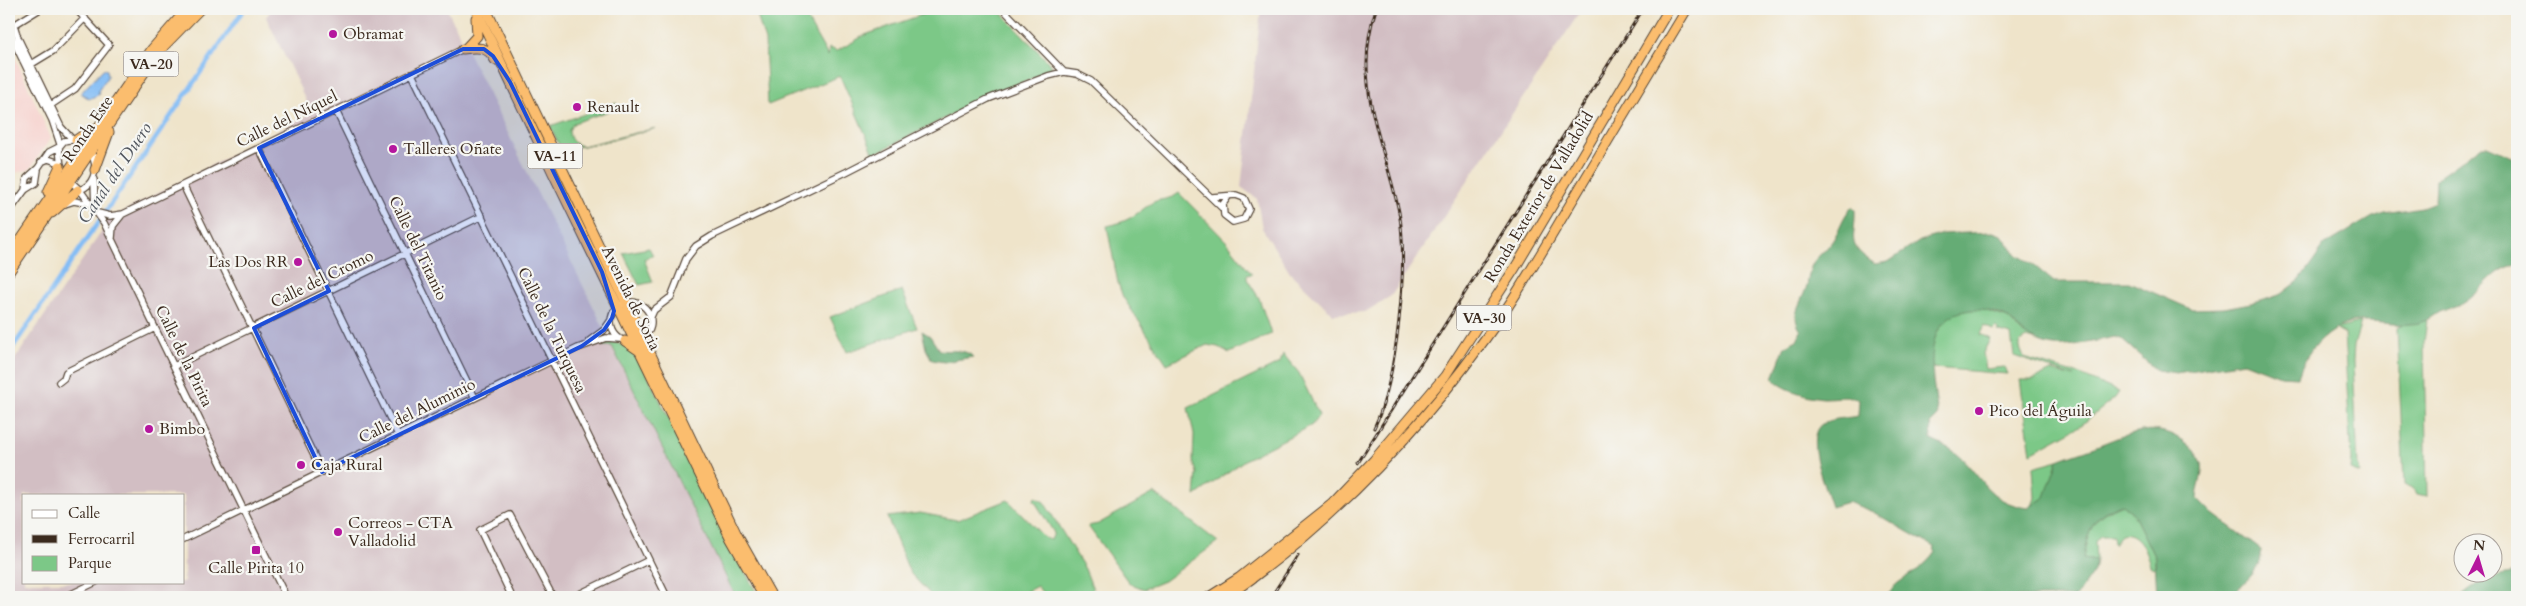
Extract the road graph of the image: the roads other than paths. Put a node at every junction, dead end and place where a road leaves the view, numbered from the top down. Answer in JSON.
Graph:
{"nodes":[{"id":1,"x":40,"y":9,"type":"edge"},
{"id":2,"x":76,"y":9,"type":"edge"},
{"id":3,"x":188,"y":9,"type":"edge"},
{"id":4,"x":200,"y":9,"type":"edge"},
{"id":5,"x":474,"y":9,"type":"edge"},
{"id":6,"x":486,"y":9,"type":"edge"},
{"id":7,"x":1003,"y":9,"type":"edge"},
{"id":8,"x":1669,"y":9,"type":"edge"},
{"id":9,"x":1686,"y":9,"type":"edge"},
{"id":10,"x":85,"y":18,"type":"junction"},
{"id":11,"x":12,"y":24,"type":"edge"},
{"id":12,"x":17,"y":36,"type":"junction"},
{"id":13,"x":464,"y":49,"type":"junction"},
{"id":14,"x":19,"y":51,"type":"junction"},
{"id":15,"x":31,"y":66,"type":"junction"},
{"id":16,"x":1064,"y":72,"type":"junction"},
{"id":17,"x":412,"y":74,"type":"junction"},
{"id":18,"x":510,"y":82,"type":"junction"},
{"id":19,"x":44,"y":91,"type":"junction"},
{"id":20,"x":119,"y":96,"type":"junction"},
{"id":21,"x":49,"y":107,"type":"junction"},
{"id":22,"x":336,"y":111,"type":"junction"},
{"id":23,"x":110,"y":125,"type":"junction"},
{"id":24,"x":74,"y":139,"type":"junction"},
{"id":25,"x":59,"y":145,"type":"junction"},
{"id":26,"x":88,"y":148,"type":"junction"},
{"id":27,"x":259,"y":148,"type":"junction"},
{"id":28,"x":60,"y":164,"type":"junction"},
{"id":29,"x":40,"y":165,"type":"junction"},
{"id":30,"x":94,"y":174,"type":"junction"},
{"id":31,"x":67,"y":179,"type":"junction"},
{"id":32,"x":183,"y":185,"type":"junction"},
{"id":33,"x":79,"y":190,"type":"junction"},
{"id":34,"x":1212,"y":197,"type":"junction"},
{"id":35,"x":1228,"y":197,"type":"junction"},
{"id":36,"x":62,"y":205,"type":"junction"},
{"id":37,"x":94,"y":208,"type":"junction"},
{"id":38,"x":1222,"y":208,"type":"junction"},
{"id":39,"x":40,"y":210,"type":"junction"},
{"id":40,"x":9,"y":212,"type":"edge"},
{"id":41,"x":123,"y":214,"type":"junction"},
{"id":42,"x":482,"y":216,"type":"junction"},
{"id":43,"x":41,"y":224,"type":"junction"},
{"id":44,"x":113,"y":242,"type":"junction"},
{"id":45,"x":405,"y":254,"type":"junction"},
{"id":46,"x":9,"y":257,"type":"edge"},
{"id":47,"x":9,"y":272,"type":"edge"},
{"id":48,"x":329,"y":291,"type":"junction"},
{"id":49,"x":617,"y":309,"type":"junction"},
{"id":50,"x":646,"y":309,"type":"junction"},
{"id":51,"x":654,"y":310,"type":"junction"},
{"id":52,"x":650,"y":319,"type":"junction"},
{"id":53,"x":155,"y":328,"type":"junction"},
{"id":54,"x":254,"y":328,"type":"junction"},
{"id":55,"x":623,"y":340,"type":"junction"},
{"id":56,"x":639,"y":340,"type":"junction"},
{"id":57,"x":582,"y":346,"type":"junction"},
{"id":58,"x":641,"y":352,"type":"junction"},
{"id":59,"x":552,"y":361,"type":"junction"},
{"id":60,"x":174,"y":366,"type":"junction"},
{"id":61,"x":59,"y":382,"type":"dead end"},
{"id":62,"x":475,"y":398,"type":"junction"},
{"id":63,"x":398,"y":435,"type":"junction"},
{"id":64,"x":322,"y":472,"type":"junction"},
{"id":65,"x":244,"y":510,"type":"junction"},
{"id":66,"x":185,"y":539,"type":"edge"},
{"id":67,"x":649,"y":560,"type":"junction"},
{"id":68,"x":92,"y":584,"type":"edge"},
{"id":69,"x":65,"y":597,"type":"edge"},
{"id":70,"x":286,"y":597,"type":"edge"},
{"id":71,"x":512,"y":597,"type":"edge"},
{"id":72,"x":553,"y":597,"type":"edge"},
{"id":73,"x":573,"y":597,"type":"edge"},
{"id":74,"x":667,"y":597,"type":"edge"},
{"id":75,"x":764,"y":597,"type":"edge"},
{"id":76,"x":772,"y":597,"type":"edge"},
{"id":77,"x":1209,"y":597,"type":"edge"},
{"id":78,"x":1226,"y":597,"type":"edge"}],
"edges":[{"from":1,"to":11,"type":"street"},
{"from":2,"to":10,"type":"street"},
{"from":3,"to":20,"type":"highway","name":"Ronda Este","number":"VA-20"},
{"from":4,"to":23,"type":"highway","name":"Ronda Este","number":"VA-20"},
{"from":5,"to":13,"type":"highway"},
{"from":5,"to":18,"type":"highway","name":"Avenida de Soria","number":"VA-11"},
{"from":6,"to":49,"type":"highway","name":"Avenida de Soria","number":"VA-11"},
{"from":7,"to":16,"type":"street"},
{"from":8,"to":77,"type":"highway","name":"Ronda Exterior de Valladolid","number":"VA-30"},
{"from":9,"to":78,"type":"highway","name":"Ronda Exterior de Valladolid","number":"VA-30"},
{"from":10,"to":15,"type":"street"},
{"from":10,"to":21,"type":"street"},
{"from":11,"to":12,"type":"street"},
{"from":11,"to":14,"type":"street"},
{"from":12,"to":14,"type":"street"},
{"from":12,"to":15,"type":"street"},
{"from":13,"to":17,"type":"street","name":"Calle del Níquel"},
{"from":13,"to":18,"type":"highway"},
{"from":14,"to":19,"type":"street"},
{"from":14,"to":21,"type":"street"},
{"from":15,"to":19,"type":"street"},
{"from":16,"to":34,"type":"street"},
{"from":16,"to":51,"type":"street"},
{"from":17,"to":22,"type":"street","name":"Calle del Níquel"},
{"from":17,"to":42,"type":"street","name":"Calle de la Turquesa"},
{"from":18,"to":49,"type":"highway","name":"Avenida de Soria","number":"VA-11"},
{"from":19,"to":21,"type":"street"},
{"from":20,"to":24,"type":"highway"},
{"from":20,"to":26,"type":"highway","name":"Ronda Este","number":"VA-20"},
{"from":21,"to":24,"type":"street"},
{"from":21,"to":25,"type":"street"},
{"from":22,"to":27,"type":"street","name":"Calle del Níquel"},
{"from":22,"to":45,"type":"street","name":"Calle del Titanio"},
{"from":23,"to":26,"type":"highway","name":"Ronda Este","number":"VA-20"},
{"from":23,"to":30,"type":"highway"},
{"from":24,"to":25,"type":"street"},
{"from":24,"to":26,"type":"street"},
{"from":25,"to":28,"type":"street"},
{"from":25,"to":29,"type":"street"},
{"from":26,"to":30,"type":"street","name":"Calle de la Pirita"},
{"from":26,"to":31,"type":"highway","name":"Ronda Este","number":"VA-20"},
{"from":27,"to":32,"type":"street","name":"Calle del Níquel"},
{"from":27,"to":48,"type":"street"},
{"from":28,"to":29,"type":"street"},
{"from":28,"to":31,"type":"street","name":"Calle de la Pirita"},
{"from":28,"to":39,"type":"highway"},
{"from":29,"to":40,"type":"street"},
{"from":30,"to":33,"type":"street"},
{"from":30,"to":37,"type":"street","name":"Calle de la Pirita"},
{"from":31,"to":33,"type":"street","name":"Calle de la Pirita"},
{"from":31,"to":39,"type":"highway","name":"Ronda Este","number":"VA-20"},
{"from":31,"to":43,"type":"highway","name":"Ronda Este","number":"VA-20"},
{"from":32,"to":41,"type":"street","name":"Calle del Níquel"},
{"from":32,"to":54,"type":"street"},
{"from":33,"to":36,"type":"highway"},
{"from":33,"to":37,"type":"street","name":"Calle de la Pirita"},
{"from":34,"to":35,"type":"street"},
{"from":34,"to":38,"type":"street"},
{"from":35,"to":38,"type":"street"},
{"from":35,"to":38,"type":"street"},
{"from":36,"to":37,"type":"street"},
{"from":36,"to":43,"type":"highway"},
{"from":37,"to":41,"type":"street","name":"Calle del Níquel"},
{"from":37,"to":44,"type":"street","name":"Calle de la Pirita"},
{"from":39,"to":46,"type":"highway","name":"Ronda Este","number":"VA-20"},
{"from":41,"to":44,"type":"street"},
{"from":42,"to":45,"type":"street","name":"Calle del Cromo"},
{"from":42,"to":59,"type":"street","name":"Calle de la Turquesa"},
{"from":43,"to":47,"type":"highway","name":"Ronda Este","number":"VA-20"},
{"from":44,"to":53,"type":"street","name":"Calle de la Pirita"},
{"from":45,"to":48,"type":"street","name":"Calle del Cromo"},
{"from":45,"to":62,"type":"street","name":"Calle del Titanio"},
{"from":48,"to":54,"type":"street","name":"Calle del Cromo"},
{"from":48,"to":63,"type":"street"},
{"from":49,"to":50,"type":"street"},
{"from":49,"to":55,"type":"street"},
{"from":49,"to":56,"type":"highway","name":"Avenida de Soria","number":"VA-11"},
{"from":49,"to":57,"type":"street","name":"Calle del Aluminio"},
{"from":50,"to":51,"type":"street"},
{"from":50,"to":52,"type":"street"},
{"from":51,"to":52,"type":"street"},
{"from":52,"to":56,"type":"street"},
{"from":53,"to":60,"type":"street","name":"Calle de la Pirita"},
{"from":53,"to":61,"type":"street"},
{"from":54,"to":60,"type":"street","name":"Calle del Cromo"},
{"from":54,"to":64,"type":"street"},
{"from":55,"to":56,"type":"street","name":"Calle del Aluminio"},
{"from":55,"to":57,"type":"street","name":"Calle del Aluminio"},
{"from":55,"to":58,"type":"highway"},
{"from":56,"to":58,"type":"highway","name":"Avenida de Soria","number":"VA-11"},
{"from":56,"to":76,"type":"highway","name":"Avenida de Soria","number":"VA-11"},
{"from":57,"to":59,"type":"street","name":"Calle del Aluminio"},
{"from":58,"to":75,"type":"highway","name":"Avenida de Soria","number":"VA-11"},
{"from":59,"to":62,"type":"street","name":"Calle del Aluminio"},
{"from":59,"to":67,"type":"street","name":"Calle de la Turquesa"},
{"from":60,"to":65,"type":"street","name":"Calle de la Pirita"},
{"from":62,"to":63,"type":"street","name":"Calle del Aluminio"},
{"from":63,"to":64,"type":"street","name":"Calle del Aluminio"},
{"from":64,"to":65,"type":"street","name":"Calle del Aluminio"},
{"from":65,"to":66,"type":"street","name":"Calle del Aluminio"},
{"from":65,"to":70,"type":"street","name":"Calle de la Pirita"},
{"from":67,"to":73,"type":"street"},
{"from":67,"to":74,"type":"street","name":"Calle de la Turquesa"},
{"from":68,"to":69,"type":"street"},
{"from":71,"to":72,"type":"street"}]}
